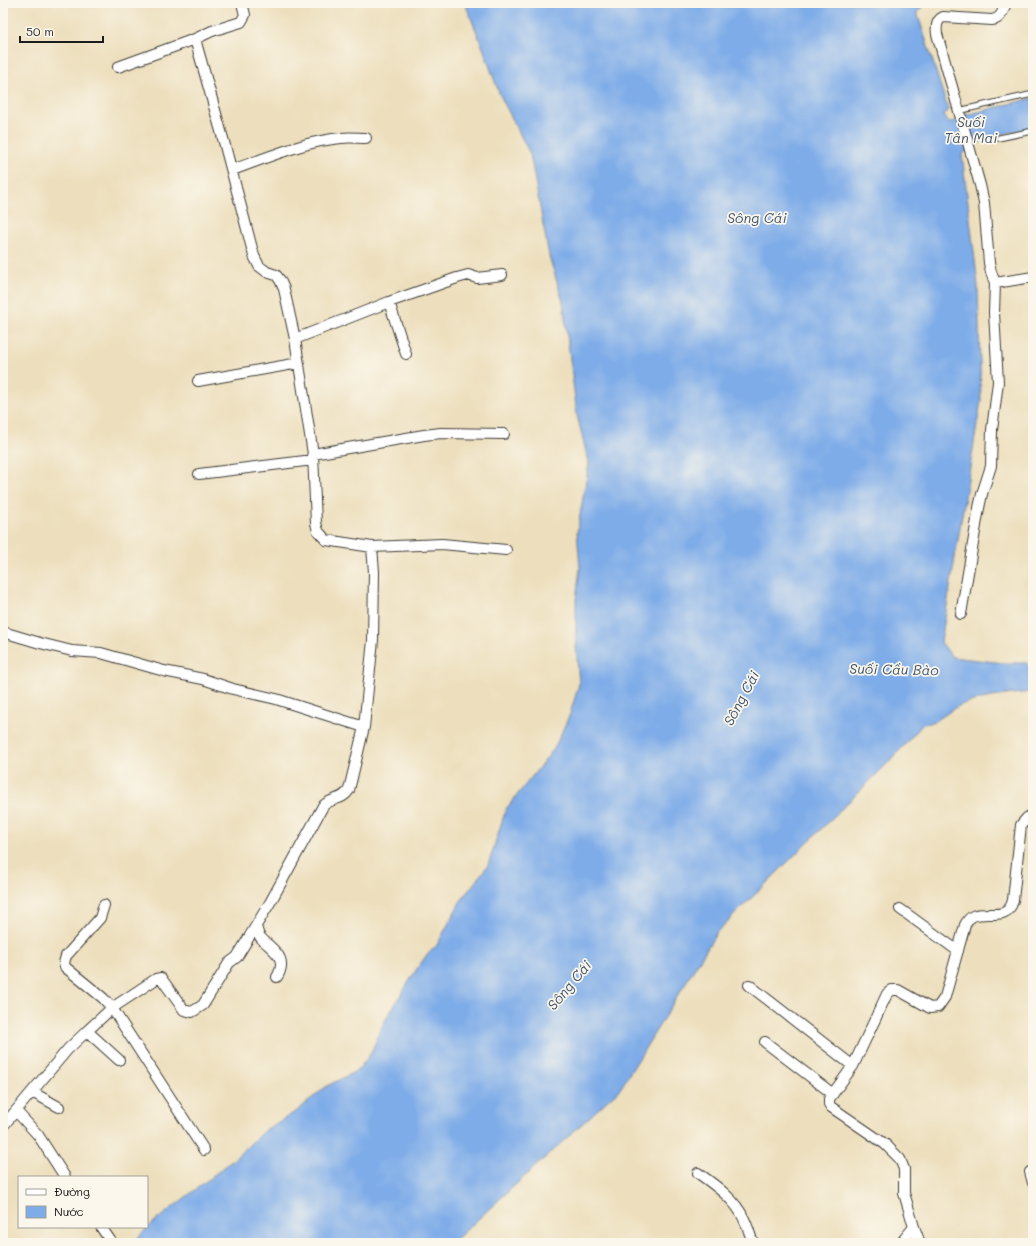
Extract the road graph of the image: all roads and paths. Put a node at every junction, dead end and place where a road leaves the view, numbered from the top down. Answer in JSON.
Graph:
{"nodes":[{"id":1,"x":242,"y":3,"type":"edge"},
{"id":2,"x":1006,"y":3,"type":"edge"},
{"id":3,"x":195,"y":39,"type":"junction"},
{"id":4,"x":118,"y":68,"type":"dead end"},
{"id":5,"x":1033,"y":94,"type":"edge"},
{"id":6,"x":958,"y":111,"type":"junction"},
{"id":7,"x":1033,"y":131,"type":"edge"},
{"id":8,"x":366,"y":138,"type":"dead end"},
{"id":9,"x":999,"y":138,"type":"dead end"},
{"id":10,"x":232,"y":170,"type":"junction"},
{"id":11,"x":502,"y":275,"type":"dead end"},
{"id":12,"x":1033,"y":277,"type":"edge"},
{"id":13,"x":995,"y":283,"type":"junction"},
{"id":14,"x":389,"y":302,"type":"junction"},
{"id":15,"x":295,"y":339,"type":"junction"},
{"id":16,"x":406,"y":354,"type":"dead end"},
{"id":17,"x":299,"y":363,"type":"junction"},
{"id":18,"x":198,"y":382,"type":"dead end"},
{"id":19,"x":504,"y":434,"type":"dead end"},
{"id":20,"x":313,"y":457,"type":"junction"},
{"id":21,"x":199,"y":474,"type":"dead end"},
{"id":22,"x":372,"y":547,"type":"junction"},
{"id":23,"x":506,"y":550,"type":"dead end"},
{"id":24,"x":961,"y":614,"type":"dead end"},
{"id":25,"x":3,"y":632,"type":"edge"},
{"id":26,"x":364,"y":727,"type":"junction"},
{"id":27,"x":1033,"y":814,"type":"edge"},
{"id":28,"x":104,"y":905,"type":"dead end"},
{"id":29,"x":900,"y":909,"type":"dead end"},
{"id":30,"x":256,"y":926,"type":"junction"},
{"id":31,"x":958,"y":951,"type":"junction"},
{"id":32,"x":277,"y":977,"type":"dead end"},
{"id":33,"x":749,"y":984,"type":"dead end"},
{"id":34,"x":112,"y":1008,"type":"junction"},
{"id":35,"x":87,"y":1031,"type":"junction"},
{"id":36,"x":765,"y":1042,"type":"dead end"},
{"id":37,"x":119,"y":1060,"type":"dead end"},
{"id":38,"x":853,"y":1066,"type":"junction"},
{"id":39,"x":32,"y":1092,"type":"junction"},
{"id":40,"x":833,"y":1094,"type":"junction"},
{"id":41,"x":58,"y":1107,"type":"dead end"},
{"id":42,"x":16,"y":1111,"type":"junction"},
{"id":43,"x":3,"y":1126,"type":"edge"},
{"id":44,"x":204,"y":1150,"type":"dead end"},
{"id":45,"x":1033,"y":1171,"type":"edge"},
{"id":46,"x":698,"y":1173,"type":"dead end"},
{"id":47,"x":64,"y":1176,"type":"edge"},
{"id":48,"x":1033,"y":1183,"type":"edge"},
{"id":49,"x":914,"y":1227,"type":"junction"},
{"id":50,"x":102,"y":1228,"type":"edge"},
{"id":51,"x":112,"y":1243,"type":"edge"},
{"id":52,"x":753,"y":1243,"type":"edge"},
{"id":53,"x":901,"y":1243,"type":"edge"},
{"id":54,"x":920,"y":1243,"type":"edge"}],
"edges":[{"from":1,"to":3,"type":"street"},
{"from":2,"to":6,"type":"street"},
{"from":3,"to":4,"type":"street"},
{"from":3,"to":10,"type":"street"},
{"from":5,"to":6,"type":"lane"},
{"from":6,"to":13,"type":"street"},
{"from":7,"to":9,"type":"lane"},
{"from":8,"to":10,"type":"street"},
{"from":10,"to":15,"type":"street"},
{"from":11,"to":14,"type":"street"},
{"from":12,"to":13,"type":"street"},
{"from":13,"to":24,"type":"street"},
{"from":14,"to":15,"type":"street"},
{"from":14,"to":16,"type":"street"},
{"from":15,"to":17,"type":"street"},
{"from":17,"to":18,"type":"street"},
{"from":17,"to":20,"type":"street"},
{"from":19,"to":20,"type":"street"},
{"from":20,"to":21,"type":"street"},
{"from":20,"to":22,"type":"street"},
{"from":22,"to":23,"type":"street"},
{"from":22,"to":26,"type":"street"},
{"from":25,"to":26,"type":"street"},
{"from":26,"to":30,"type":"street"},
{"from":27,"to":31,"type":"street"},
{"from":28,"to":34,"type":"street"},
{"from":29,"to":31,"type":"street"},
{"from":30,"to":32,"type":"street"},
{"from":30,"to":34,"type":"street"},
{"from":31,"to":38,"type":"street"},
{"from":33,"to":38,"type":"street"},
{"from":34,"to":35,"type":"street"},
{"from":34,"to":44,"type":"street"},
{"from":35,"to":37,"type":"street"},
{"from":35,"to":39,"type":"street"},
{"from":36,"to":40,"type":"street"},
{"from":38,"to":40,"type":"street"},
{"from":39,"to":41,"type":"street"},
{"from":39,"to":42,"type":"street"},
{"from":40,"to":49,"type":"street"},
{"from":42,"to":43,"type":"street"},
{"from":42,"to":47,"type":"street"},
{"from":45,"to":48,"type":"street"},
{"from":46,"to":52,"type":"street"},
{"from":49,"to":53,"type":"street"},
{"from":49,"to":54,"type":"street"},
{"from":50,"to":51,"type":"street"}]}
